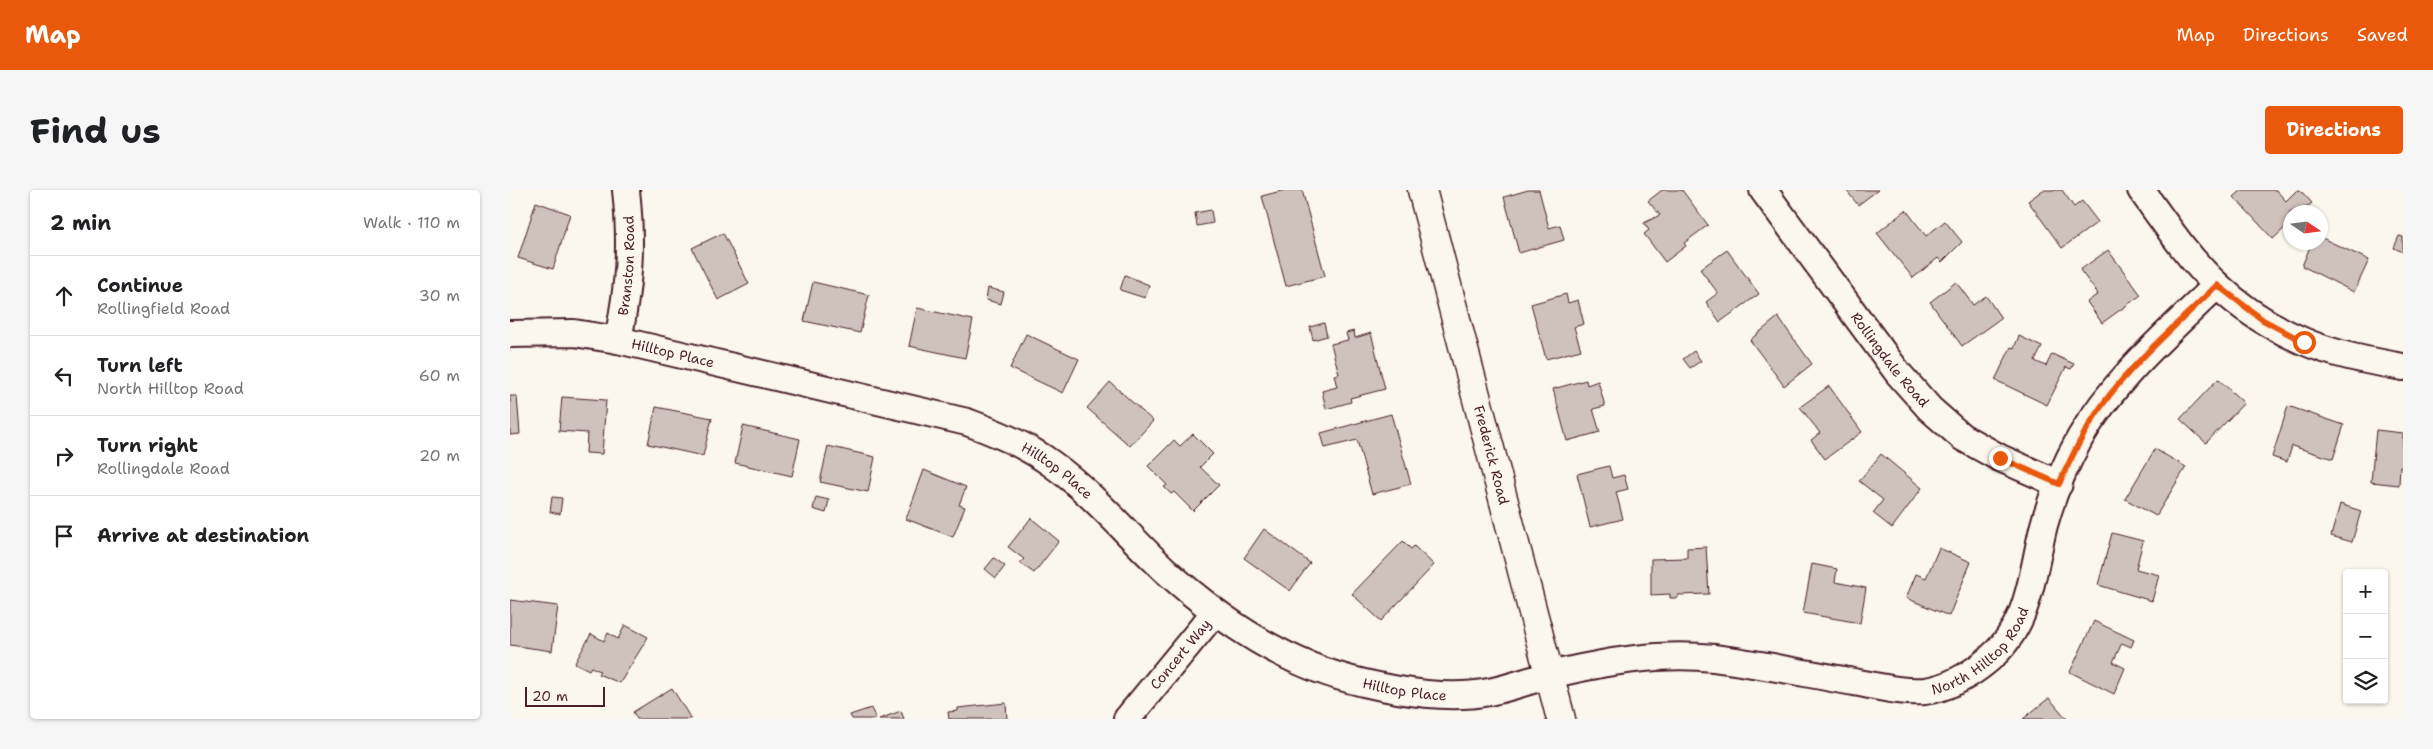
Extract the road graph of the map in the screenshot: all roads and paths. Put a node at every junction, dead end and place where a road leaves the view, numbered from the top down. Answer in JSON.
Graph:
{"nodes":[{"id":1,"x":626,"y":190,"type":"edge"},
{"id":2,"x":1422,"y":190,"type":"edge"},
{"id":3,"x":1763,"y":190,"type":"edge"},
{"id":4,"x":2140,"y":190,"type":"edge"},
{"id":5,"x":2217,"y":285,"type":"junction"},
{"id":6,"x":510,"y":334,"type":"edge"},
{"id":7,"x":618,"y":340,"type":"junction"},
{"id":8,"x":2403,"y":367,"type":"edge"},
{"id":9,"x":2059,"y":484,"type":"junction"},
{"id":10,"x":1215,"y":612,"type":"junction"},
{"id":11,"x":1551,"y":675,"type":"junction"},
{"id":12,"x":1127,"y":719,"type":"edge"},
{"id":13,"x":1561,"y":719,"type":"edge"}],
"edges":[{"from":1,"to":7,"type":"street","name":"Branston Road"},
{"from":2,"to":11,"type":"main road","name":"Frederick Road"},
{"from":3,"to":9,"type":"street","name":"Rollingdale Road"},
{"from":4,"to":5,"type":"street"},
{"from":5,"to":8,"type":"street"},
{"from":5,"to":9,"type":"street","name":"North Hilltop Road"},
{"from":6,"to":7,"type":"street","name":"Hilltop Place"},
{"from":7,"to":10,"type":"street","name":"Hilltop Place"},
{"from":9,"to":11,"type":"street","name":"North Hilltop Road"},
{"from":10,"to":11,"type":"street","name":"Hilltop Place"},
{"from":10,"to":12,"type":"street","name":"Concert Way"},
{"from":11,"to":13,"type":"main road","name":"Frederick Road"}]}
